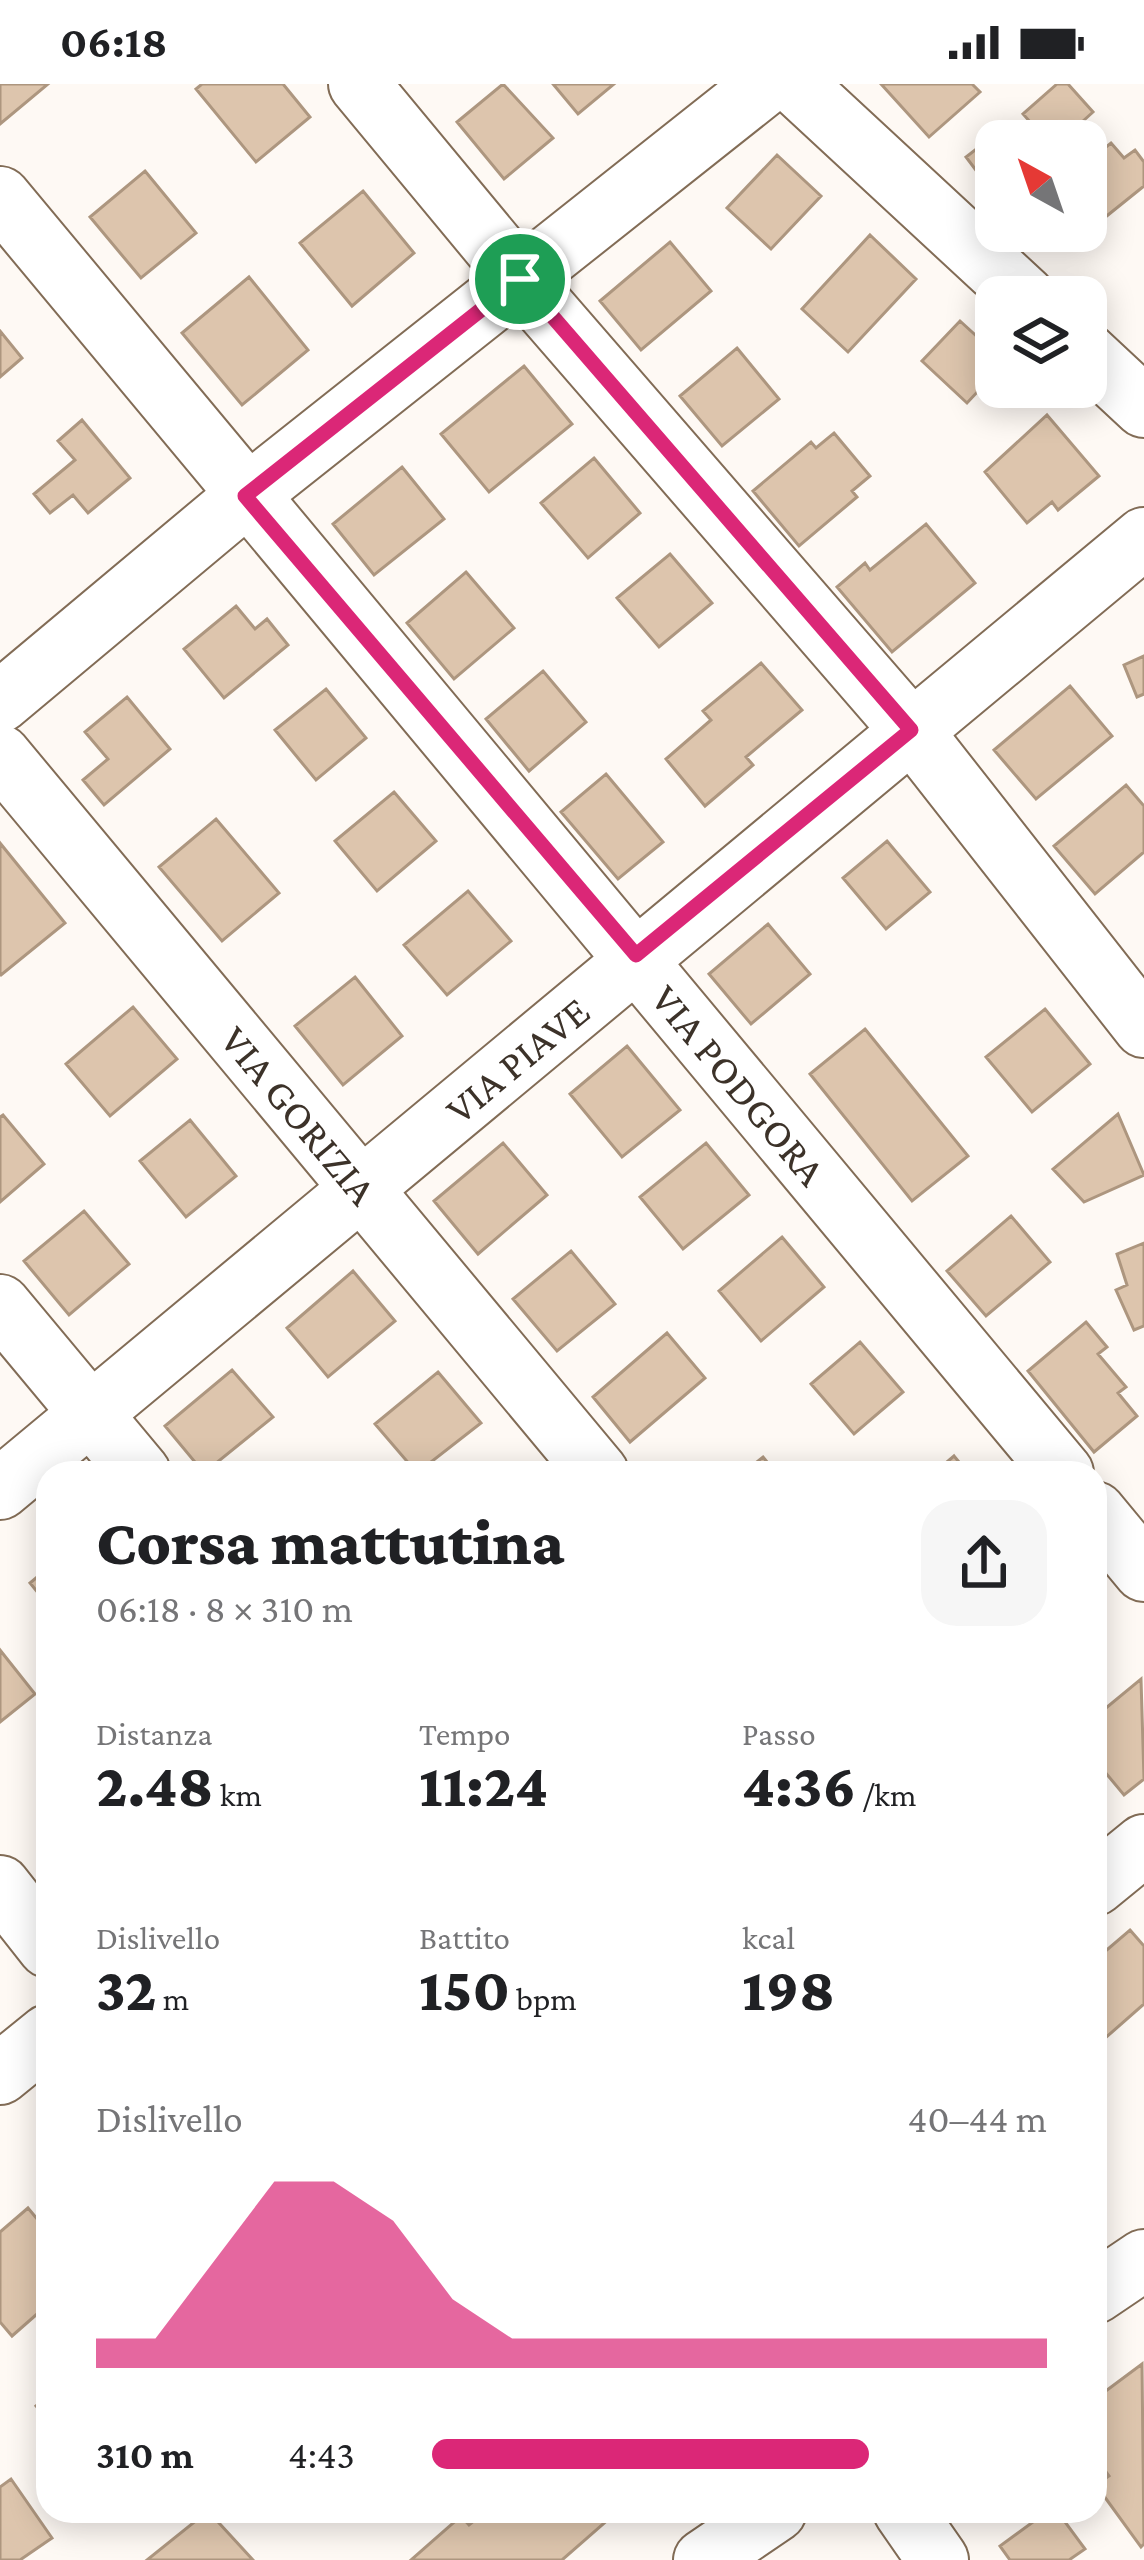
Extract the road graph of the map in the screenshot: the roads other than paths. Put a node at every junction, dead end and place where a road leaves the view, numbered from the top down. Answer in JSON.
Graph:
{"nodes":[{"id":1,"x":359,"y":84,"type":"edge"},
{"id":2,"x":766,"y":84,"type":"edge"},
{"id":3,"x":795,"y":84,"type":"edge"},
{"id":4,"x":0,"y":197,"type":"edge"},
{"id":5,"x":1002,"y":276,"type":"edge"},
{"id":6,"x":520,"y":279,"type":"junction"},
{"id":7,"x":1107,"y":372,"type":"edge"},
{"id":8,"x":1144,"y":406,"type":"edge"},
{"id":9,"x":245,"y":496,"type":"junction"},
{"id":10,"x":1144,"y":538,"type":"edge"},
{"id":11,"x":0,"y":702,"type":"edge"},
{"id":12,"x":911,"y":730,"type":"junction"},
{"id":13,"x":0,"y":755,"type":"edge"},
{"id":14,"x":636,"y":955,"type":"junction"},
{"id":15,"x":1144,"y":1027,"type":"edge"},
{"id":16,"x":357,"y":1189,"type":"junction"},
{"id":17,"x":0,"y":1305,"type":"edge"},
{"id":18,"x":91,"y":1414,"type":"junction"},
{"id":19,"x":130,"y":1461,"type":"edge"},
{"id":20,"x":588,"y":1461,"type":"edge"},
{"id":21,"x":1053,"y":1461,"type":"edge"},
{"id":22,"x":0,"y":1489,"type":"edge"},
{"id":23,"x":1107,"y":1526,"type":"edge"},
{"id":24,"x":1144,"y":1571,"type":"edge"},
{"id":25,"x":1144,"y":1845,"type":"edge"},
{"id":26,"x":1107,"y":1875,"type":"edge"},
{"id":27,"x":0,"y":1886,"type":"edge"},
{"id":28,"x":36,"y":1932,"type":"edge"},
{"id":29,"x":36,"y":2045,"type":"edge"},
{"id":30,"x":0,"y":2074,"type":"edge"},
{"id":31,"x":1144,"y":2260,"type":"edge"},
{"id":32,"x":1107,"y":2285,"type":"edge"},
{"id":33,"x":758,"y":2523,"type":"edge"},
{"id":34,"x":912,"y":2523,"type":"edge"},
{"id":35,"x":704,"y":2560,"type":"edge"},
{"id":36,"x":938,"y":2560,"type":"edge"}],
"edges":[{"from":1,"to":6,"type":"street"},
{"from":2,"to":6,"type":"street"},
{"from":3,"to":5,"type":"street"},
{"from":4,"to":9,"type":"street","name":"VIA PODGORA"},
{"from":6,"to":9,"type":"street"},
{"from":6,"to":12,"type":"street"},
{"from":7,"to":8,"type":"street"},
{"from":9,"to":11,"type":"street"},
{"from":9,"to":14,"type":"street","name":"VIA PODGORA"},
{"from":10,"to":12,"type":"street","name":"VIA PIAVE"},
{"from":12,"to":14,"type":"street","name":"VIA PIAVE"},
{"from":12,"to":15,"type":"street"},
{"from":13,"to":16,"type":"street","name":"VIA GORIZIA"},
{"from":14,"to":16,"type":"street","name":"VIA PIAVE"},
{"from":14,"to":21,"type":"street","name":"VIA PODGORA"},
{"from":16,"to":18,"type":"street","name":"VIA PIAVE"},
{"from":16,"to":20,"type":"street","name":"VIA GORIZIA"},
{"from":17,"to":18,"type":"street"},
{"from":18,"to":19,"type":"street"},
{"from":18,"to":22,"type":"street","name":"VIA PIAVE"},
{"from":23,"to":24,"type":"street"},
{"from":25,"to":26,"type":"street"},
{"from":27,"to":28,"type":"street"},
{"from":29,"to":30,"type":"street"},
{"from":31,"to":32,"type":"street"},
{"from":33,"to":35,"type":"street"},
{"from":34,"to":36,"type":"street"}]}
